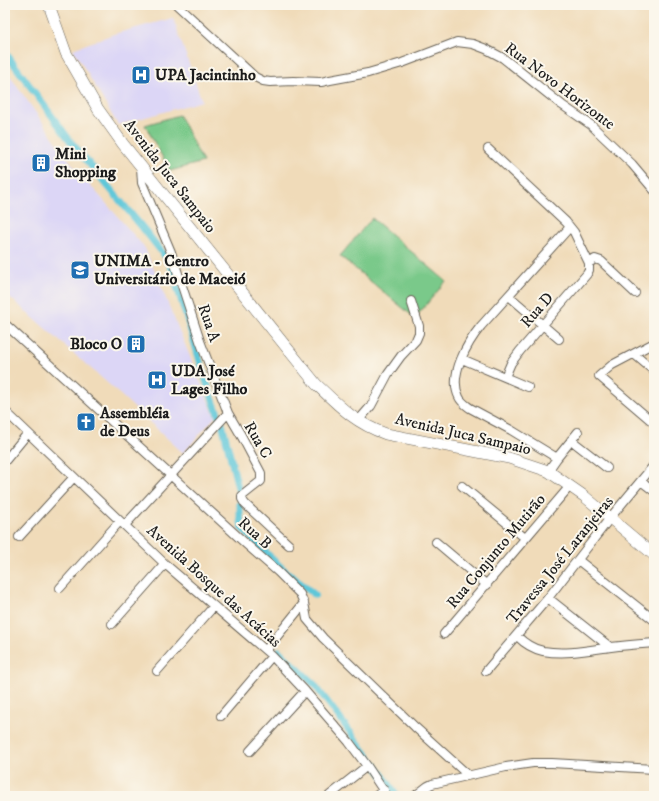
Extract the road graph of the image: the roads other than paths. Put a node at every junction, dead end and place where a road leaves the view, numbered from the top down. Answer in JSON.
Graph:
{"nodes":[{"id":1,"x":49,"y":5,"type":"edge"},
{"id":2,"x":177,"y":5,"type":"edge"},
{"id":3,"x":488,"y":149,"type":"dead end"},
{"id":4,"x":141,"y":167,"type":"junction"},
{"id":5,"x":654,"y":190,"type":"edge"},
{"id":6,"x":570,"y":227,"type":"junction"},
{"id":7,"x":589,"y":263,"type":"junction"},
{"id":8,"x":635,"y":293,"type":"dead end"},
{"id":9,"x":509,"y":296,"type":"junction"},
{"id":10,"x":411,"y":301,"type":"dead end"},
{"id":11,"x":5,"y":324,"type":"edge"},
{"id":12,"x":542,"y":326,"type":"junction"},
{"id":13,"x":559,"y":340,"type":"dead end"},
{"id":14,"x":654,"y":343,"type":"edge"},
{"id":15,"x":634,"y":354,"type":"junction"},
{"id":16,"x":462,"y":359,"type":"junction"},
{"id":17,"x":654,"y":371,"type":"edge"},
{"id":18,"x":505,"y":377,"type":"junction"},
{"id":19,"x":528,"y":387,"type":"dead end"},
{"id":20,"x":5,"y":411,"type":"edge"},
{"id":21,"x":226,"y":415,"type":"junction"},
{"id":22,"x":358,"y":421,"type":"junction"},
{"id":23,"x":654,"y":423,"type":"edge"},
{"id":24,"x":578,"y":432,"type":"dead end"},
{"id":25,"x":28,"y":433,"type":"junction"},
{"id":26,"x":571,"y":440,"type":"junction"},
{"id":27,"x":557,"y":458,"type":"junction"},
{"id":28,"x":5,"y":461,"type":"edge"},
{"id":29,"x":654,"y":465,"type":"edge"},
{"id":30,"x":607,"y":468,"type":"dead end"},
{"id":31,"x":548,"y":471,"type":"junction"},
{"id":32,"x":170,"y":475,"type":"junction"},
{"id":33,"x":74,"y":477,"type":"junction"},
{"id":34,"x":641,"y":481,"type":"junction"},
{"id":35,"x":462,"y":486,"type":"dead end"},
{"id":36,"x":570,"y":486,"type":"junction"},
{"id":37,"x":654,"y":491,"type":"edge"},
{"id":38,"x":610,"y":518,"type":"junction"},
{"id":39,"x":123,"y":523,"type":"junction"},
{"id":40,"x":19,"y":537,"type":"dead end"},
{"id":41,"x":525,"y":538,"type":"junction"},
{"id":42,"x":436,"y":542,"type":"dead end"},
{"id":43,"x":289,"y":545,"type":"dead end"},
{"id":44,"x":654,"y":555,"type":"edge"},
{"id":45,"x":578,"y":560,"type":"junction"},
{"id":46,"x":165,"y":564,"type":"junction"},
{"id":47,"x":487,"y":585,"type":"junction"},
{"id":48,"x":60,"y":588,"type":"dead end"},
{"id":49,"x":548,"y":598,"type":"junction"},
{"id":50,"x":304,"y":604,"type":"junction"},
{"id":51,"x":214,"y":606,"type":"junction"},
{"id":52,"x":654,"y":620,"type":"edge"},
{"id":53,"x":112,"y":624,"type":"dead end"},
{"id":54,"x":444,"y":634,"type":"dead end"},
{"id":55,"x":517,"y":636,"type":"junction"},
{"id":56,"x":654,"y":643,"type":"edge"},
{"id":57,"x":610,"y":647,"type":"junction"},
{"id":58,"x":269,"y":653,"type":"junction"},
{"id":59,"x":157,"y":671,"type":"dead end"},
{"id":60,"x":486,"y":671,"type":"dead end"},
{"id":61,"x":305,"y":690,"type":"junction"},
{"id":62,"x":221,"y":716,"type":"dead end"},
{"id":63,"x":250,"y":751,"type":"dead end"},
{"id":64,"x":367,"y":766,"type":"junction"},
{"id":65,"x":654,"y":769,"type":"edge"},
{"id":66,"x":468,"y":775,"type":"junction"},
{"id":67,"x":385,"y":793,"type":"edge"},
{"id":68,"x":331,"y":794,"type":"edge"},
{"id":69,"x":376,"y":796,"type":"edge"},
{"id":70,"x":415,"y":796,"type":"edge"}],
"edges":[{"from":1,"to":4,"type":"main road","name":"Avenida Juca Sampaio"},
{"from":2,"to":5,"type":"street","name":"Rua Novo Horizonte"},
{"from":3,"to":6,"type":"street"},
{"from":4,"to":21,"type":"street","name":"Rua A"},
{"from":4,"to":22,"type":"main road","name":"Avenida Juca Sampaio"},
{"from":6,"to":7,"type":"street"},
{"from":6,"to":9,"type":"street"},
{"from":7,"to":8,"type":"street"},
{"from":7,"to":12,"type":"street","name":"Rua D"},
{"from":9,"to":12,"type":"street"},
{"from":9,"to":16,"type":"street"},
{"from":10,"to":22,"type":"street"},
{"from":11,"to":32,"type":"street","name":"Rua B"},
{"from":12,"to":13,"type":"street"},
{"from":12,"to":18,"type":"street","name":"Rua D"},
{"from":14,"to":15,"type":"street"},
{"from":15,"to":17,"type":"street"},
{"from":15,"to":23,"type":"street"},
{"from":16,"to":18,"type":"street"},
{"from":16,"to":27,"type":"street"},
{"from":18,"to":19,"type":"street"},
{"from":20,"to":25,"type":"street","name":"Avenida Bosque das Acácias"},
{"from":21,"to":32,"type":"street"},
{"from":21,"to":43,"type":"street","name":"Rua C"},
{"from":22,"to":31,"type":"main road","name":"Avenida Juca Sampaio"},
{"from":24,"to":26,"type":"street"},
{"from":25,"to":28,"type":"street"},
{"from":25,"to":33,"type":"street","name":"Avenida Bosque das Acácias"},
{"from":26,"to":27,"type":"street"},
{"from":26,"to":30,"type":"street"},
{"from":27,"to":31,"type":"street"},
{"from":29,"to":34,"type":"street","name":"Travessa José Laranjeiras"},
{"from":31,"to":36,"type":"main road","name":"Avenida Juca Sampaio"},
{"from":32,"to":39,"type":"street"},
{"from":32,"to":50,"type":"street","name":"Rua B"},
{"from":33,"to":39,"type":"street","name":"Avenida Bosque das Acácias"},
{"from":33,"to":40,"type":"street"},
{"from":34,"to":37,"type":"street"},
{"from":34,"to":38,"type":"street","name":"Travessa José Laranjeiras"},
{"from":35,"to":41,"type":"street"},
{"from":36,"to":38,"type":"main road","name":"Avenida Juca Sampaio"},
{"from":36,"to":41,"type":"street","name":"Rua Conjunto Mutirão"},
{"from":38,"to":44,"type":"main road","name":"Avenida Juca Sampaio"},
{"from":38,"to":45,"type":"street","name":"Travessa José Laranjeiras"},
{"from":39,"to":46,"type":"street","name":"Avenida Bosque das Acácias"},
{"from":39,"to":48,"type":"street"},
{"from":41,"to":47,"type":"street","name":"Rua Conjunto Mutirão"},
{"from":42,"to":47,"type":"street"},
{"from":45,"to":49,"type":"street","name":"Travessa José Laranjeiras"},
{"from":45,"to":52,"type":"street"},
{"from":46,"to":51,"type":"street","name":"Avenida Bosque das Acácias"},
{"from":46,"to":53,"type":"street"},
{"from":47,"to":54,"type":"street","name":"Rua Conjunto Mutirão"},
{"from":49,"to":55,"type":"street","name":"Travessa José Laranjeiras"},
{"from":49,"to":57,"type":"street"},
{"from":50,"to":58,"type":"street"},
{"from":50,"to":66,"type":"street","name":"Rua B"},
{"from":51,"to":58,"type":"street","name":"Avenida Bosque das Acácias"},
{"from":51,"to":59,"type":"street"},
{"from":55,"to":57,"type":"street"},
{"from":55,"to":60,"type":"street","name":"Travessa José Laranjeiras"},
{"from":56,"to":57,"type":"street"},
{"from":58,"to":61,"type":"street","name":"Avenida Bosque das Acácias"},
{"from":58,"to":62,"type":"street"},
{"from":61,"to":63,"type":"street"},
{"from":61,"to":64,"type":"street","name":"Avenida Bosque das Acácias"},
{"from":64,"to":67,"type":"street","name":"Avenida Bosque das Acácias"},
{"from":64,"to":68,"type":"street"},
{"from":65,"to":66,"type":"street"},
{"from":66,"to":70,"type":"street"},
{"from":67,"to":69,"type":"street"}]}
